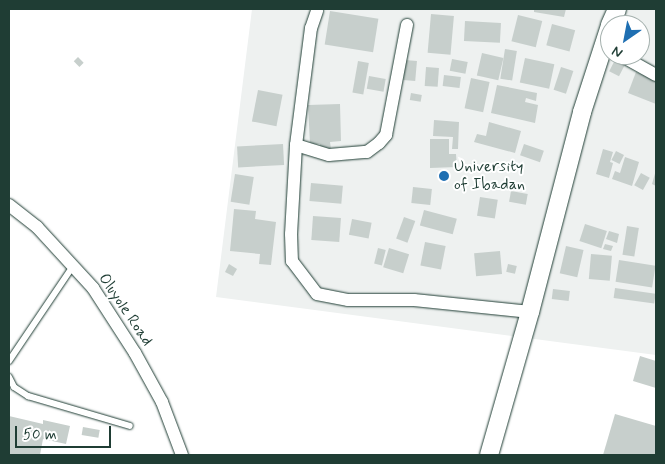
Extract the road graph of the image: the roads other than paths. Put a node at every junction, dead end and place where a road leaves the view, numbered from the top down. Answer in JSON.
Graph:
{"nodes":[{"id":1,"x":317,"y":11,"type":"dead end"},
{"id":2,"x":407,"y":25,"type":"dead end"},
{"id":3,"x":600,"y":64,"type":"edge"},
{"id":4,"x":638,"y":65,"type":"edge"},
{"id":5,"x":656,"y":75,"type":"edge"},
{"id":6,"x":296,"y":145,"type":"junction"},
{"id":7,"x":9,"y":205,"type":"edge"},
{"id":8,"x":72,"y":266,"type":"junction"},
{"id":9,"x":530,"y":312,"type":"junction"},
{"id":10,"x":9,"y":361,"type":"edge"},
{"id":11,"x":9,"y":377,"type":"edge"},
{"id":12,"x":130,"y":426,"type":"dead end"},
{"id":13,"x":182,"y":455,"type":"edge"},
{"id":14,"x":489,"y":455,"type":"edge"}],
"edges":[{"from":1,"to":6,"type":"street"},
{"from":2,"to":6,"type":"street"},
{"from":3,"to":9,"type":"street"},
{"from":4,"to":5,"type":"street"},
{"from":6,"to":9,"type":"street"},
{"from":7,"to":8,"type":"street","name":"Oluyole Road"},
{"from":8,"to":10,"type":"lane"},
{"from":8,"to":13,"type":"street","name":"Oluyole Road"},
{"from":9,"to":14,"type":"street"},
{"from":11,"to":12,"type":"lane"}]}
